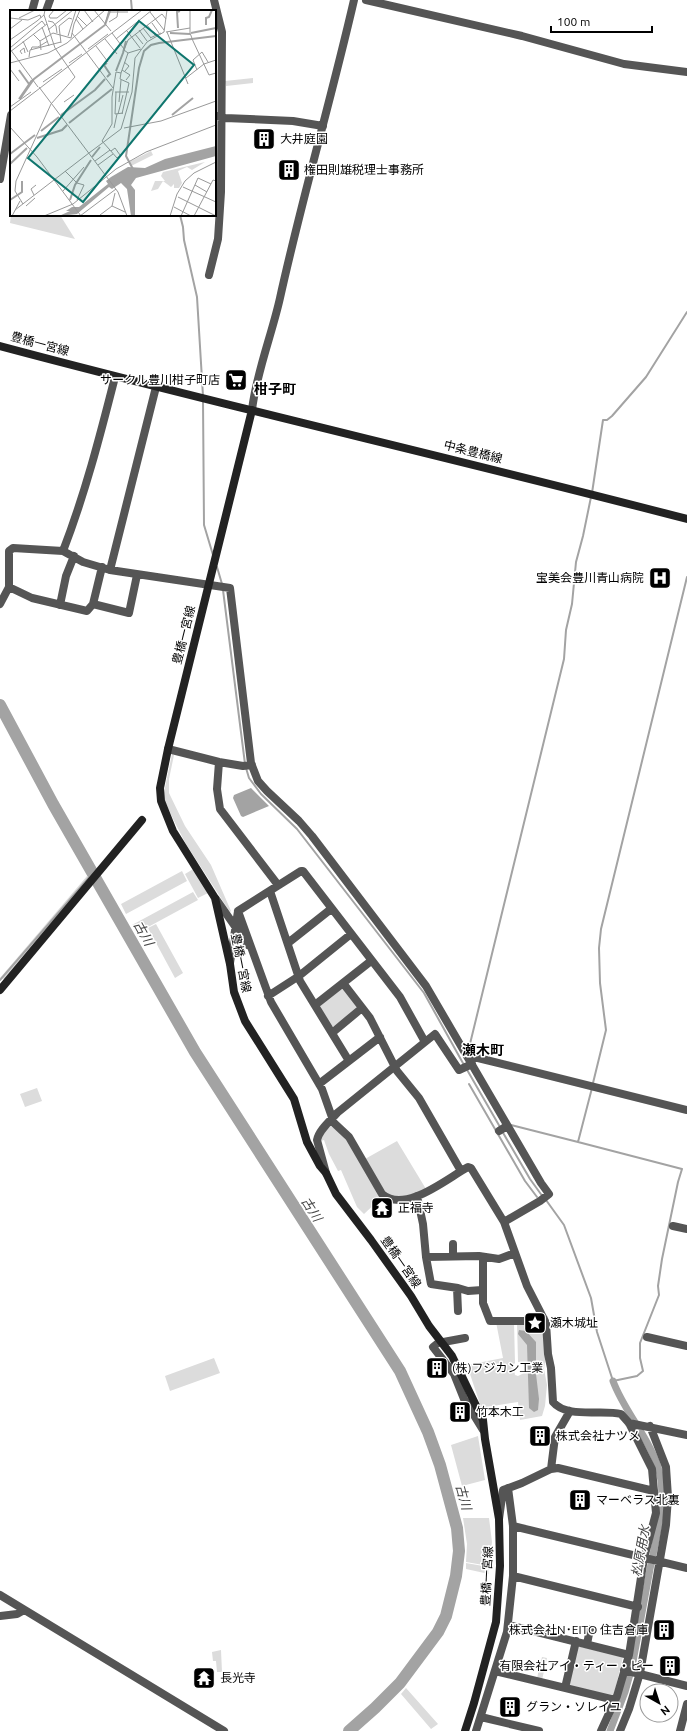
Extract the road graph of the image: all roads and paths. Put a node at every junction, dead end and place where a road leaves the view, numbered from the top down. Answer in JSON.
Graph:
{"nodes":[{"id":1,"x":35,"y":0,"type":"edge"},
{"id":2,"x":50,"y":0,"type":"edge"},
{"id":3,"x":214,"y":0,"type":"edge"},
{"id":4,"x":354,"y":0,"type":"edge"},
{"id":5,"x":366,"y":0,"type":"edge"},
{"id":6,"x":32,"y":10,"type":"edge"},
{"id":7,"x":46,"y":10,"type":"edge"},
{"id":8,"x":687,"y":72,"type":"edge"},
{"id":9,"x":218,"y":117,"type":"edge"},
{"id":10,"x":10,"y":121,"type":"edge"},
{"id":11,"x":323,"y":126,"type":"junction"},
{"id":12,"x":0,"y":179,"type":"edge"},
{"id":13,"x":209,"y":275,"type":"dead end"},
{"id":14,"x":0,"y":346,"type":"edge"},
{"id":15,"x":115,"y":377,"type":"junction"},
{"id":16,"x":156,"y":387,"type":"junction"},
{"id":17,"x":252,"y":410,"type":"junction"},
{"id":18,"x":687,"y":519,"type":"edge"},
{"id":19,"x":63,"y":551,"type":"junction"},
{"id":20,"x":74,"y":556,"type":"junction"},
{"id":21,"x":106,"y":568,"type":"junction"},
{"id":22,"x":137,"y":575,"type":"junction"},
{"id":23,"x":9,"y":586,"type":"junction"},
{"id":24,"x":213,"y":586,"type":"junction"},
{"id":25,"x":0,"y":604,"type":"edge"},
{"id":26,"x":93,"y":604,"type":"junction"},
{"id":27,"x":60,"y":605,"type":"junction"},
{"id":28,"x":168,"y":749,"type":"junction"},
{"id":29,"x":219,"y":762,"type":"junction"},
{"id":30,"x":248,"y":766,"type":"junction"},
{"id":31,"x":142,"y":820,"type":"dead end"},
{"id":32,"x":278,"y":885,"type":"junction"},
{"id":33,"x":270,"y":891,"type":"junction"},
{"id":34,"x":215,"y":898,"type":"junction"},
{"id":35,"x":331,"y":909,"type":"junction"},
{"id":36,"x":238,"y":912,"type":"junction"},
{"id":37,"x":236,"y":928,"type":"junction"},
{"id":38,"x":351,"y":934,"type":"junction"},
{"id":39,"x":288,"y":943,"type":"junction"},
{"id":40,"x":252,"y":950,"type":"junction"},
{"id":41,"x":371,"y":961,"type":"junction"},
{"id":42,"x":230,"y":964,"type":"junction"},
{"id":43,"x":299,"y":976,"type":"junction"},
{"id":44,"x":343,"y":983,"type":"junction"},
{"id":45,"x":0,"y":990,"type":"edge"},
{"id":46,"x":268,"y":996,"type":"junction"},
{"id":47,"x":315,"y":1005,"type":"junction"},
{"id":48,"x":362,"y":1008,"type":"junction"},
{"id":49,"x":332,"y":1033,"type":"junction"},
{"id":50,"x":380,"y":1037,"type":"junction"},
{"id":51,"x":425,"y":1042,"type":"junction"},
{"id":52,"x":348,"y":1061,"type":"junction"},
{"id":53,"x":468,"y":1061,"type":"junction"},
{"id":54,"x":395,"y":1066,"type":"junction"},
{"id":55,"x":319,"y":1084,"type":"junction"},
{"id":56,"x":687,"y":1110,"type":"edge"},
{"id":57,"x":332,"y":1118,"type":"junction"},
{"id":58,"x":461,"y":1171,"type":"junction"},
{"id":59,"x":326,"y":1172,"type":"junction"},
{"id":60,"x":417,"y":1196,"type":"junction"},
{"id":61,"x":504,"y":1222,"type":"junction"},
{"id":62,"x":673,"y":1226,"type":"dead end"},
{"id":63,"x":687,"y":1229,"type":"edge"},
{"id":64,"x":453,"y":1244,"type":"dead end"},
{"id":65,"x":515,"y":1253,"type":"junction"},
{"id":66,"x":426,"y":1256,"type":"junction"},
{"id":67,"x":453,"y":1256,"type":"junction"},
{"id":68,"x":482,"y":1257,"type":"junction"},
{"id":69,"x":457,"y":1288,"type":"junction"},
{"id":70,"x":482,"y":1290,"type":"junction"},
{"id":71,"x":458,"y":1311,"type":"dead end"},
{"id":72,"x":544,"y":1320,"type":"junction"},
{"id":73,"x":647,"y":1337,"type":"dead end"},
{"id":74,"x":465,"y":1338,"type":"dead end"},
{"id":75,"x":442,"y":1344,"type":"junction"},
{"id":76,"x":687,"y":1346,"type":"edge"},
{"id":77,"x":570,"y":1411,"type":"junction"},
{"id":78,"x":630,"y":1423,"type":"junction"},
{"id":79,"x":647,"y":1426,"type":"junction"},
{"id":80,"x":687,"y":1435,"type":"edge"},
{"id":81,"x":551,"y":1469,"type":"junction"},
{"id":82,"x":508,"y":1488,"type":"junction"},
{"id":83,"x":654,"y":1491,"type":"junction"},
{"id":84,"x":499,"y":1519,"type":"junction"},
{"id":85,"x":513,"y":1526,"type":"junction"},
{"id":86,"x":646,"y":1558,"type":"junction"},
{"id":87,"x":659,"y":1561,"type":"junction"},
{"id":88,"x":687,"y":1568,"type":"edge"},
{"id":89,"x":513,"y":1576,"type":"junction"},
{"id":90,"x":0,"y":1595,"type":"edge"},
{"id":91,"x":638,"y":1607,"type":"junction"},
{"id":92,"x":24,"y":1610,"type":"junction"},
{"id":93,"x":0,"y":1616,"type":"edge"},
{"id":94,"x":508,"y":1625,"type":"junction"},
{"id":95,"x":590,"y":1629,"type":"dead end"},
{"id":96,"x":576,"y":1641,"type":"junction"},
{"id":97,"x":587,"y":1644,"type":"junction"},
{"id":98,"x":628,"y":1655,"type":"junction"},
{"id":99,"x":626,"y":1670,"type":"junction"},
{"id":100,"x":495,"y":1671,"type":"junction"},
{"id":101,"x":639,"y":1673,"type":"junction"},
{"id":102,"x":687,"y":1686,"type":"edge"},
{"id":103,"x":565,"y":1688,"type":"junction"},
{"id":104,"x":615,"y":1700,"type":"junction"},
{"id":105,"x":687,"y":1704,"type":"edge"},
{"id":106,"x":481,"y":1717,"type":"junction"},
{"id":107,"x":224,"y":1731,"type":"edge"},
{"id":108,"x":465,"y":1731,"type":"edge"},
{"id":109,"x":476,"y":1731,"type":"edge"},
{"id":110,"x":539,"y":1731,"type":"edge"},
{"id":111,"x":602,"y":1731,"type":"edge"},
{"id":112,"x":620,"y":1731,"type":"edge"},
{"id":113,"x":680,"y":1731,"type":"edge"}],
"edges":[{"from":1,"to":6,"type":"street"},
{"from":2,"to":7,"type":"street"},
{"from":3,"to":9,"type":"street"},
{"from":4,"to":11,"type":"street"},
{"from":5,"to":8,"type":"street"},
{"from":9,"to":11,"type":"street"},
{"from":9,"to":13,"type":"street"},
{"from":10,"to":12,"type":"street"},
{"from":11,"to":17,"type":"street"},
{"from":14,"to":15,"type":"main road","name":"豊橋一宮線"},
{"from":15,"to":16,"type":"main road","name":"豊橋一宮線"},
{"from":15,"to":19,"type":"street"},
{"from":16,"to":17,"type":"main road","name":"豊橋一宮線"},
{"from":16,"to":21,"type":"street"},
{"from":17,"to":18,"type":"main road","name":"中条豊橋線"},
{"from":17,"to":24,"type":"main road","name":"豊橋一宮線"},
{"from":19,"to":20,"type":"street"},
{"from":19,"to":23,"type":"street"},
{"from":20,"to":21,"type":"street"},
{"from":20,"to":27,"type":"street"},
{"from":21,"to":22,"type":"street"},
{"from":21,"to":26,"type":"street"},
{"from":22,"to":24,"type":"street"},
{"from":22,"to":26,"type":"street"},
{"from":23,"to":25,"type":"street"},
{"from":23,"to":27,"type":"street"},
{"from":24,"to":28,"type":"main road","name":"豊橋一宮線"},
{"from":24,"to":30,"type":"street"},
{"from":26,"to":27,"type":"street"},
{"from":28,"to":29,"type":"street"},
{"from":28,"to":34,"type":"main road","name":"豊橋一宮線"},
{"from":29,"to":30,"type":"street"},
{"from":29,"to":32,"type":"street"},
{"from":30,"to":53,"type":"street"},
{"from":31,"to":45,"type":"main road"},
{"from":32,"to":33,"type":"street"},
{"from":32,"to":35,"type":"street"},
{"from":33,"to":36,"type":"street"},
{"from":33,"to":39,"type":"street"},
{"from":34,"to":37,"type":"street"},
{"from":34,"to":42,"type":"main road","name":"豊橋一宮線"},
{"from":35,"to":38,"type":"street"},
{"from":35,"to":39,"type":"street"},
{"from":36,"to":37,"type":"street"},
{"from":36,"to":40,"type":"street"},
{"from":37,"to":40,"type":"street"},
{"from":37,"to":42,"type":"street"},
{"from":38,"to":41,"type":"street"},
{"from":38,"to":43,"type":"street"},
{"from":39,"to":43,"type":"street"},
{"from":40,"to":46,"type":"street"},
{"from":41,"to":44,"type":"street"},
{"from":41,"to":51,"type":"street"},
{"from":42,"to":59,"type":"main road","name":"豊橋一宮線"},
{"from":43,"to":46,"type":"street"},
{"from":43,"to":47,"type":"street"},
{"from":44,"to":47,"type":"street"},
{"from":44,"to":48,"type":"street"},
{"from":46,"to":55,"type":"street"},
{"from":47,"to":49,"type":"street"},
{"from":48,"to":49,"type":"street"},
{"from":48,"to":50,"type":"street"},
{"from":49,"to":52,"type":"street"},
{"from":50,"to":52,"type":"street"},
{"from":50,"to":54,"type":"street"},
{"from":51,"to":53,"type":"street"},
{"from":51,"to":54,"type":"street"},
{"from":52,"to":55,"type":"street"},
{"from":53,"to":56,"type":"street"},
{"from":53,"to":61,"type":"street"},
{"from":54,"to":57,"type":"street"},
{"from":54,"to":58,"type":"street"},
{"from":55,"to":57,"type":"street"},
{"from":57,"to":59,"type":"street"},
{"from":57,"to":60,"type":"street"},
{"from":58,"to":60,"type":"street"},
{"from":58,"to":61,"type":"street"},
{"from":59,"to":75,"type":"main road","name":"豊橋一宮線"},
{"from":60,"to":66,"type":"street"},
{"from":61,"to":65,"type":"street"},
{"from":62,"to":63,"type":"street"},
{"from":64,"to":67,"type":"street"},
{"from":65,"to":68,"type":"street"},
{"from":65,"to":72,"type":"street"},
{"from":66,"to":67,"type":"street"},
{"from":66,"to":69,"type":"street"},
{"from":67,"to":68,"type":"street"},
{"from":68,"to":70,"type":"street"},
{"from":69,"to":70,"type":"street"},
{"from":69,"to":71,"type":"street"},
{"from":70,"to":72,"type":"street"},
{"from":72,"to":77,"type":"street"},
{"from":73,"to":76,"type":"street"},
{"from":74,"to":75,"type":"street"},
{"from":75,"to":84,"type":"main road","name":"豊橋一宮線"},
{"from":77,"to":78,"type":"street"},
{"from":77,"to":81,"type":"street"},
{"from":78,"to":79,"type":"street"},
{"from":78,"to":83,"type":"street"},
{"from":79,"to":80,"type":"street"},
{"from":79,"to":87,"type":"street"},
{"from":81,"to":82,"type":"street"},
{"from":81,"to":83,"type":"street"},
{"from":82,"to":84,"type":"street"},
{"from":82,"to":85,"type":"street"},
{"from":83,"to":86,"type":"street"},
{"from":84,"to":108,"type":"main road","name":"豊橋一宮線"},
{"from":85,"to":86,"type":"street"},
{"from":85,"to":89,"type":"street"},
{"from":86,"to":87,"type":"street"},
{"from":86,"to":91,"type":"street"},
{"from":87,"to":88,"type":"street"},
{"from":87,"to":101,"type":"street"},
{"from":89,"to":91,"type":"street"},
{"from":89,"to":94,"type":"street"},
{"from":90,"to":92,"type":"street"},
{"from":91,"to":98,"type":"street"},
{"from":92,"to":93,"type":"street"},
{"from":92,"to":107,"type":"street"},
{"from":94,"to":96,"type":"street"},
{"from":94,"to":100,"type":"street"},
{"from":95,"to":97,"type":"street"},
{"from":96,"to":97,"type":"street"},
{"from":96,"to":103,"type":"street"},
{"from":97,"to":98,"type":"street"},
{"from":98,"to":99,"type":"street"},
{"from":99,"to":101,"type":"street"},
{"from":99,"to":104,"type":"street"},
{"from":100,"to":103,"type":"street"},
{"from":100,"to":106,"type":"street"},
{"from":101,"to":102,"type":"street"},
{"from":101,"to":112,"type":"street"},
{"from":103,"to":104,"type":"street"},
{"from":104,"to":111,"type":"street"},
{"from":105,"to":113,"type":"street"},
{"from":106,"to":109,"type":"street"},
{"from":106,"to":110,"type":"street"}]}
